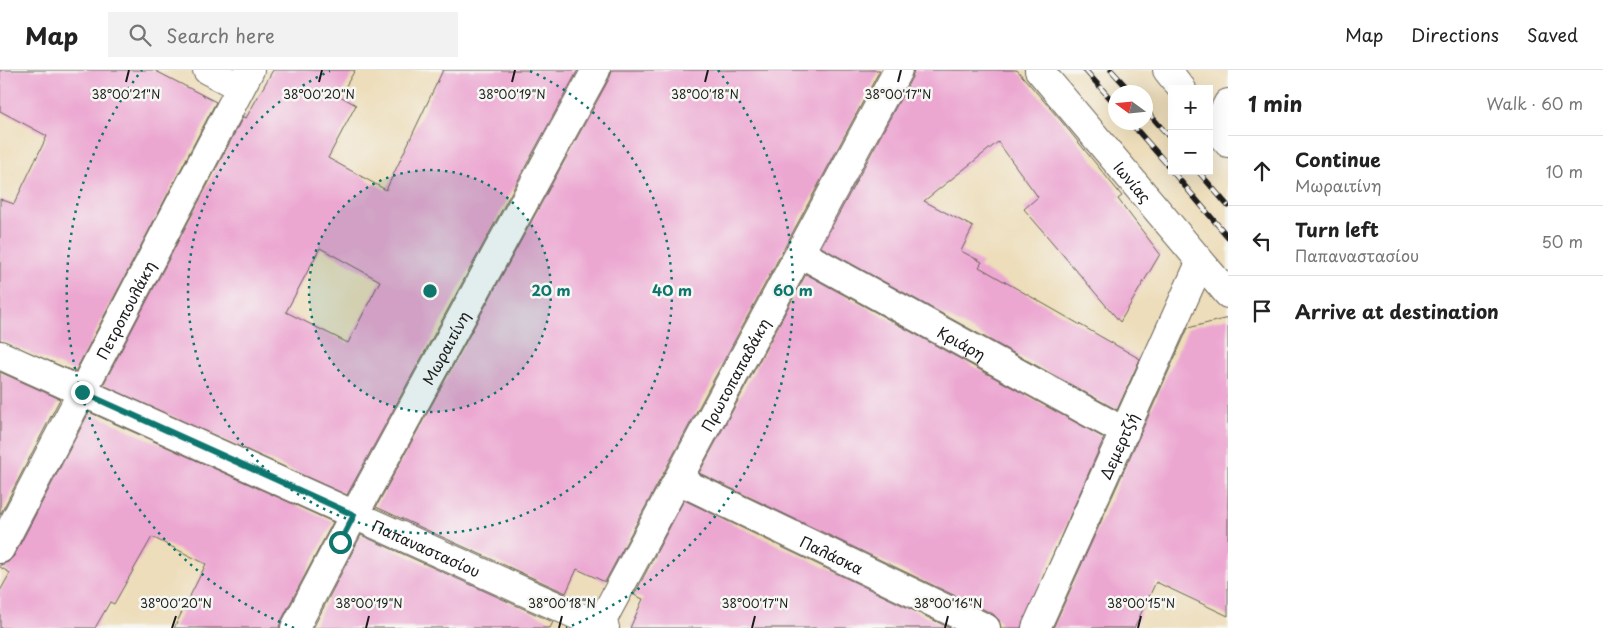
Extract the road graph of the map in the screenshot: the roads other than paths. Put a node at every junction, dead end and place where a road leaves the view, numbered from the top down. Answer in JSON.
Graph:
{"nodes":[{"id":1,"x":207,"y":70,"type":"edge"},
{"id":2,"x":596,"y":70,"type":"edge"},
{"id":3,"x":898,"y":70,"type":"edge"},
{"id":4,"x":1039,"y":70,"type":"edge"},
{"id":5,"x":1167,"y":70,"type":"edge"},
{"id":6,"x":245,"y":79,"type":"edge"},
{"id":7,"x":1179,"y":85,"type":"edge"},
{"id":8,"x":1228,"y":103,"type":"edge"},
{"id":9,"x":1217,"y":131,"type":"edge"},
{"id":10,"x":800,"y":253,"type":"junction"},
{"id":11,"x":1200,"y":263,"type":"junction"},
{"id":12,"x":1228,"y":294,"type":"edge"},
{"id":13,"x":0,"y":355,"type":"edge"},
{"id":14,"x":82,"y":392,"type":"junction"},
{"id":15,"x":1124,"y":432,"type":"junction"},
{"id":16,"x":678,"y":480,"type":"junction"},
{"id":17,"x":354,"y":515,"type":"junction"},
{"id":18,"x":0,"y":549,"type":"edge"},
{"id":19,"x":601,"y":627,"type":"edge"},
{"id":20,"x":296,"y":628,"type":"edge"},
{"id":21,"x":986,"y":628,"type":"edge"},
{"id":22,"x":1036,"y":628,"type":"edge"}],
"edges":[{"from":1,"to":6,"type":"street"},
{"from":2,"to":17,"type":"street","name":"Μωραιτίνη"},
{"from":3,"to":10,"type":"street","name":"Πρωτοπαπαδάκη"},
{"from":4,"to":11,"type":"street","name":"Ιωνίας"},
{"from":5,"to":7,"type":"street"},
{"from":6,"to":14,"type":"street","name":"Πετροπουλάκη"},
{"from":8,"to":9,"type":"street"},
{"from":10,"to":15,"type":"street","name":"Κριάρη"},
{"from":10,"to":16,"type":"street","name":"Πρωτοπαπαδάκη"},
{"from":11,"to":12,"type":"street","name":"Ιωνίας"},
{"from":11,"to":15,"type":"street","name":"Δεμερτζή"},
{"from":13,"to":14,"type":"street","name":"Παπαναστασίου"},
{"from":14,"to":17,"type":"street","name":"Παπαναστασίου"},
{"from":14,"to":18,"type":"street","name":"Πετροπουλάκη"},
{"from":15,"to":22,"type":"street","name":"Δεμερτζή"},
{"from":16,"to":19,"type":"street","name":"Πρωτοπαπαδάκη"},
{"from":16,"to":21,"type":"street","name":"Παλάσκα"},
{"from":17,"to":19,"type":"street","name":"Παπαναστασίου"},
{"from":17,"to":20,"type":"street","name":"Μωραιτίνη"}]}
